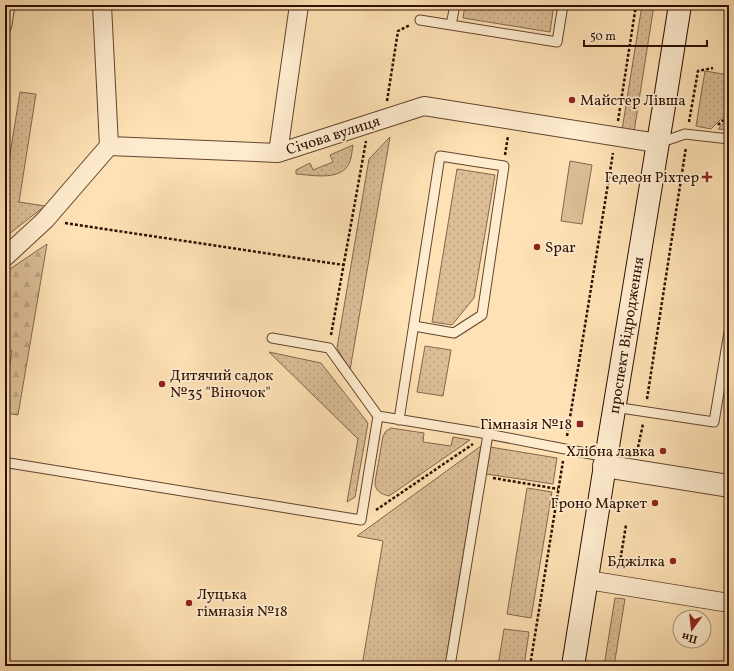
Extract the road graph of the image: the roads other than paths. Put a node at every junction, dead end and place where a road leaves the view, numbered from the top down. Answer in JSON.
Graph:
{"nodes":[{"id":1,"x":10,"y":5,"type":"edge"},
{"id":2,"x":102,"y":5,"type":"edge"},
{"id":3,"x":299,"y":5,"type":"edge"},
{"id":4,"x":454,"y":5,"type":"edge"},
{"id":5,"x":563,"y":5,"type":"edge"},
{"id":6,"x":680,"y":5,"type":"edge"},
{"id":7,"x":420,"y":20,"type":"road end"},
{"id":8,"x":451,"y":25,"type":"junction"},
{"id":9,"x":5,"y":30,"type":"edge"},
{"id":10,"x":729,"y":139,"type":"edge"},
{"id":11,"x":657,"y":143,"type":"junction"},
{"id":12,"x":109,"y":146,"type":"junction"},
{"id":13,"x":278,"y":153,"type":"junction"},
{"id":14,"x":5,"y":257,"type":"edge"},
{"id":15,"x":414,"y":326,"type":"junction"},
{"id":16,"x":729,"y":332,"type":"edge"},
{"id":17,"x":272,"y":338,"type":"dead end"},
{"id":18,"x":614,"y":407,"type":"junction"},
{"id":19,"x":378,"y":416,"type":"junction"},
{"id":20,"x":399,"y":420,"type":"junction"},
{"id":21,"x":488,"y":434,"type":"junction"},
{"id":22,"x":605,"y":461,"type":"junction"},
{"id":23,"x":9,"y":463,"type":"dead end"},
{"id":24,"x":729,"y":486,"type":"edge"},
{"id":25,"x":588,"y":580,"type":"junction"},
{"id":26,"x":729,"y":603,"type":"edge"},
{"id":27,"x":450,"y":666,"type":"edge"},
{"id":28,"x":573,"y":666,"type":"edge"}],
"edges":[{"from":1,"to":9,"type":"lane"},
{"from":2,"to":12,"type":"street"},
{"from":3,"to":13,"type":"street"},
{"from":4,"to":8,"type":"lane"},
{"from":5,"to":8,"type":"lane"},
{"from":6,"to":11,"type":"main road","name":"проспект Відродження"},
{"from":7,"to":8,"type":"lane"},
{"from":10,"to":11,"type":"lane"},
{"from":11,"to":13,"type":"street","name":"Січова вулиця"},
{"from":11,"to":18,"type":"main road","name":"проспект Відродження"},
{"from":12,"to":13,"type":"street","name":"Січова вулиця"},
{"from":12,"to":14,"type":"street"},
{"from":15,"to":15,"type":"lane"},
{"from":15,"to":20,"type":"lane"},
{"from":16,"to":18,"type":"lane"},
{"from":17,"to":19,"type":"lane"},
{"from":18,"to":22,"type":"main road","name":"проспект Відродження"},
{"from":19,"to":20,"type":"lane"},
{"from":19,"to":23,"type":"lane"},
{"from":20,"to":21,"type":"lane"},
{"from":21,"to":22,"type":"lane"},
{"from":21,"to":27,"type":"lane"},
{"from":22,"to":24,"type":"main road"},
{"from":22,"to":25,"type":"main road","name":"проспект Відродження"},
{"from":25,"to":26,"type":"street"},
{"from":25,"to":28,"type":"main road","name":"проспект Відродження"}]}
